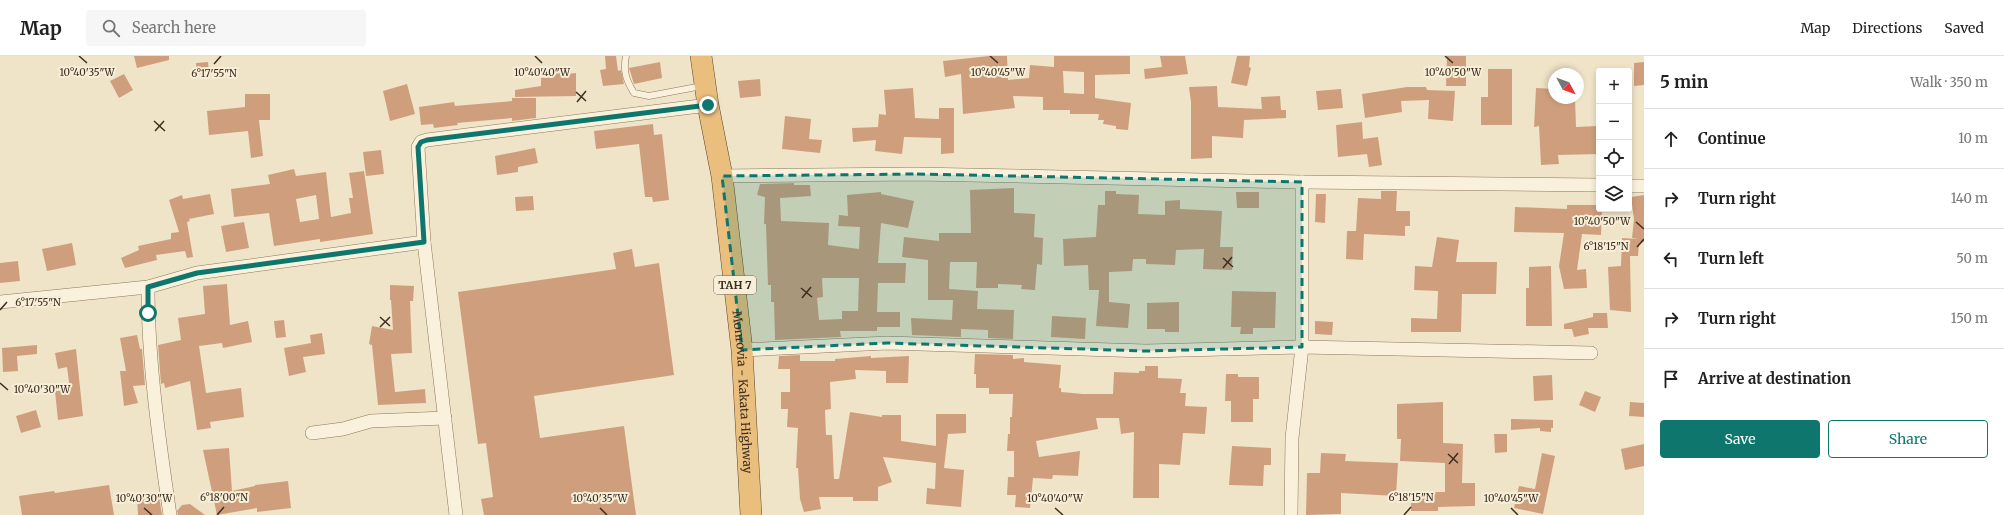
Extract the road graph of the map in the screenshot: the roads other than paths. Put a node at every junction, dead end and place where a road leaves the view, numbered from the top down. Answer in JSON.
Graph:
{"nodes":[{"id":1,"x":626,"y":56,"type":"edge"},
{"id":2,"x":701,"y":56,"type":"edge"},
{"id":3,"x":707,"y":95,"type":"junction"},
{"id":4,"x":722,"y":176,"type":"junction"},
{"id":5,"x":1302,"y":182,"type":"junction"},
{"id":6,"x":1596,"y":185,"type":"edge"},
{"id":7,"x":1632,"y":186,"type":"edge"},
{"id":8,"x":1644,"y":186,"type":"edge"},
{"id":9,"x":424,"y":242,"type":"junction"},
{"id":10,"x":148,"y":287,"type":"junction"},
{"id":11,"x":0,"y":302,"type":"edge"},
{"id":12,"x":1302,"y":347,"type":"junction"},
{"id":13,"x":742,"y":350,"type":"junction"},
{"id":14,"x":1591,"y":353,"type":"dead end"},
{"id":15,"x":445,"y":418,"type":"junction"},
{"id":16,"x":312,"y":433,"type":"dead end"},
{"id":17,"x":170,"y":515,"type":"edge"},
{"id":18,"x":456,"y":515,"type":"edge"},
{"id":19,"x":751,"y":515,"type":"edge"},
{"id":20,"x":1291,"y":515,"type":"edge"}],
"edges":[{"from":1,"to":3,"type":"lane"},
{"from":2,"to":3,"type":"highway","name":"Monrovia - Kakata Highway","number":"TAH 7"},
{"from":3,"to":4,"type":"highway","name":"Monrovia - Kakata Highway","number":"TAH 7"},
{"from":3,"to":9,"type":"street"},
{"from":4,"to":5,"type":"street"},
{"from":4,"to":13,"type":"highway","name":"Monrovia - Kakata Highway","number":"TAH 7"},
{"from":5,"to":6,"type":"street"},
{"from":5,"to":12,"type":"street"},
{"from":7,"to":8,"type":"street"},
{"from":9,"to":10,"type":"street"},
{"from":9,"to":15,"type":"street"},
{"from":10,"to":11,"type":"street"},
{"from":10,"to":17,"type":"street"},
{"from":12,"to":13,"type":"street"},
{"from":12,"to":14,"type":"street"},
{"from":12,"to":20,"type":"street"},
{"from":13,"to":19,"type":"highway","name":"Monrovia - Kakata Highway","number":"TAH 7"},
{"from":15,"to":16,"type":"street"},
{"from":15,"to":18,"type":"street"}]}
